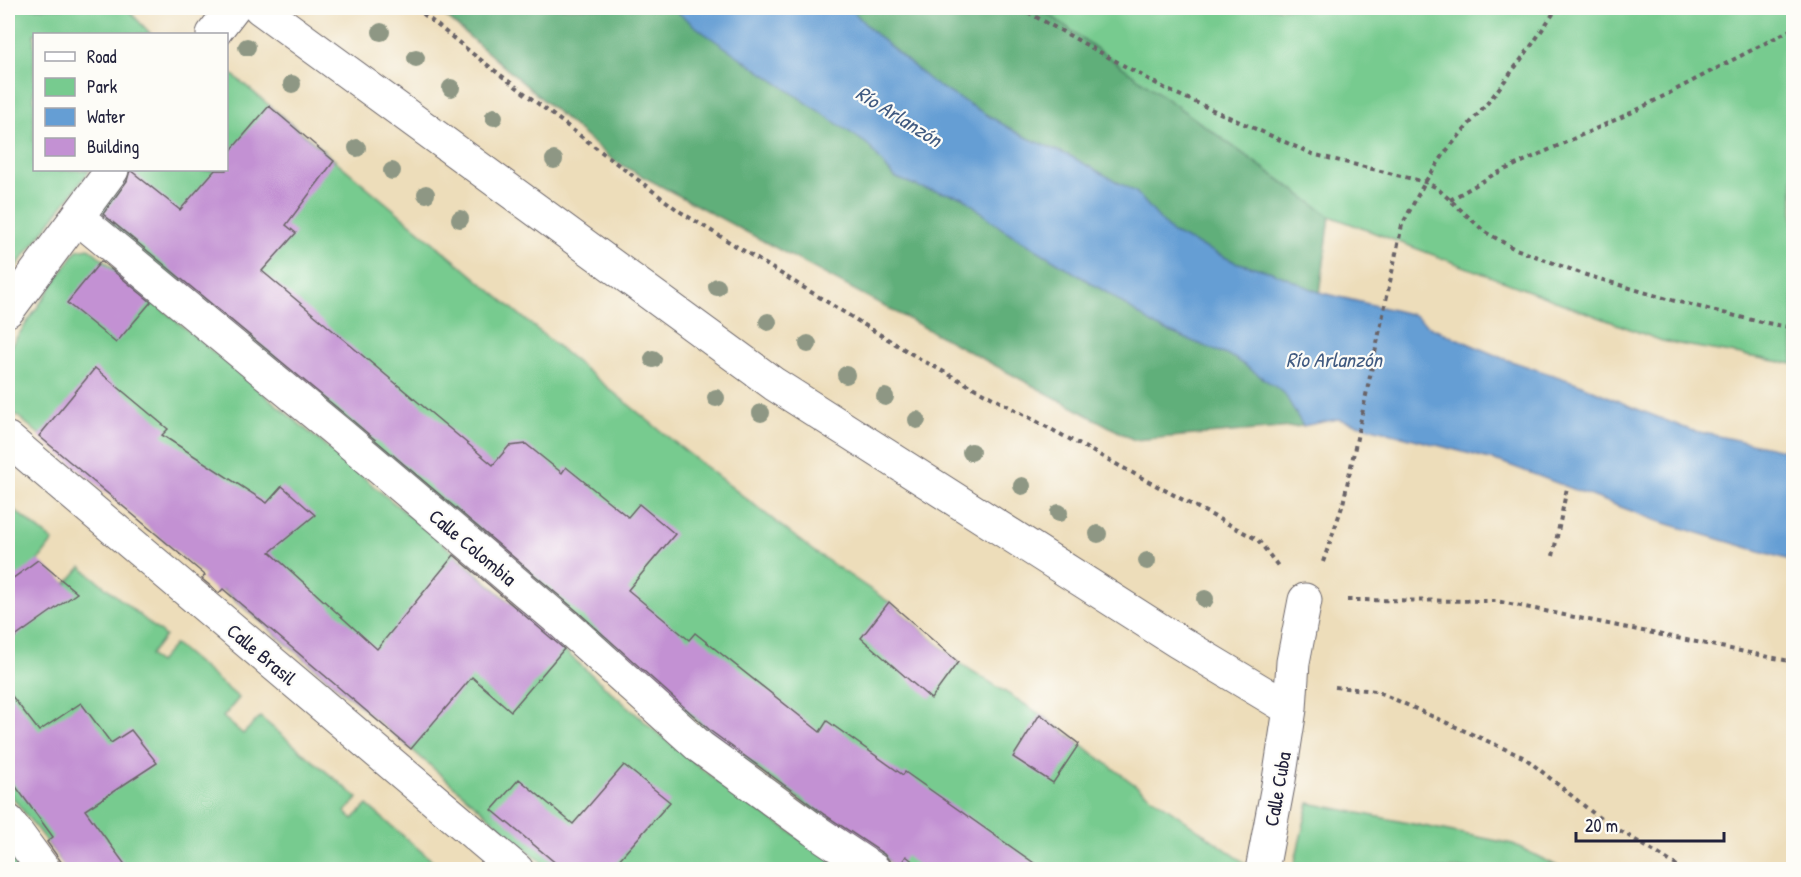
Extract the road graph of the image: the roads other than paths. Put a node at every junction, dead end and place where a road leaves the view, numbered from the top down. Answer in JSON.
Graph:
{"nodes":[{"id":1,"x":233,"y":8,"type":"edge"},
{"id":2,"x":260,"y":8,"type":"edge"},
{"id":3,"x":214,"y":33,"type":"edge"},
{"id":4,"x":111,"y":171,"type":"edge"},
{"id":5,"x":76,"y":217,"type":"junction"},
{"id":6,"x":8,"y":310,"type":"edge"},
{"id":7,"x":8,"y":439,"type":"edge"},
{"id":8,"x":1305,"y":600,"type":"road end"},
{"id":9,"x":1291,"y":696,"type":"junction"},
{"id":10,"x":8,"y":821,"type":"edge"},
{"id":11,"x":44,"y":870,"type":"edge"},
{"id":12,"x":517,"y":870,"type":"edge"},
{"id":13,"x":874,"y":870,"type":"edge"},
{"id":14,"x":1262,"y":870,"type":"edge"}],
"edges":[{"from":1,"to":3,"type":"street"},
{"from":2,"to":9,"type":"street"},
{"from":4,"to":5,"type":"street"},
{"from":5,"to":6,"type":"street"},
{"from":5,"to":13,"type":"street","name":"Calle Colombia"},
{"from":7,"to":12,"type":"street","name":"Calle Brasil"},
{"from":8,"to":9,"type":"street","name":"Calle Cuba"},
{"from":9,"to":14,"type":"street","name":"Calle Cuba"},
{"from":10,"to":11,"type":"street"}]}
